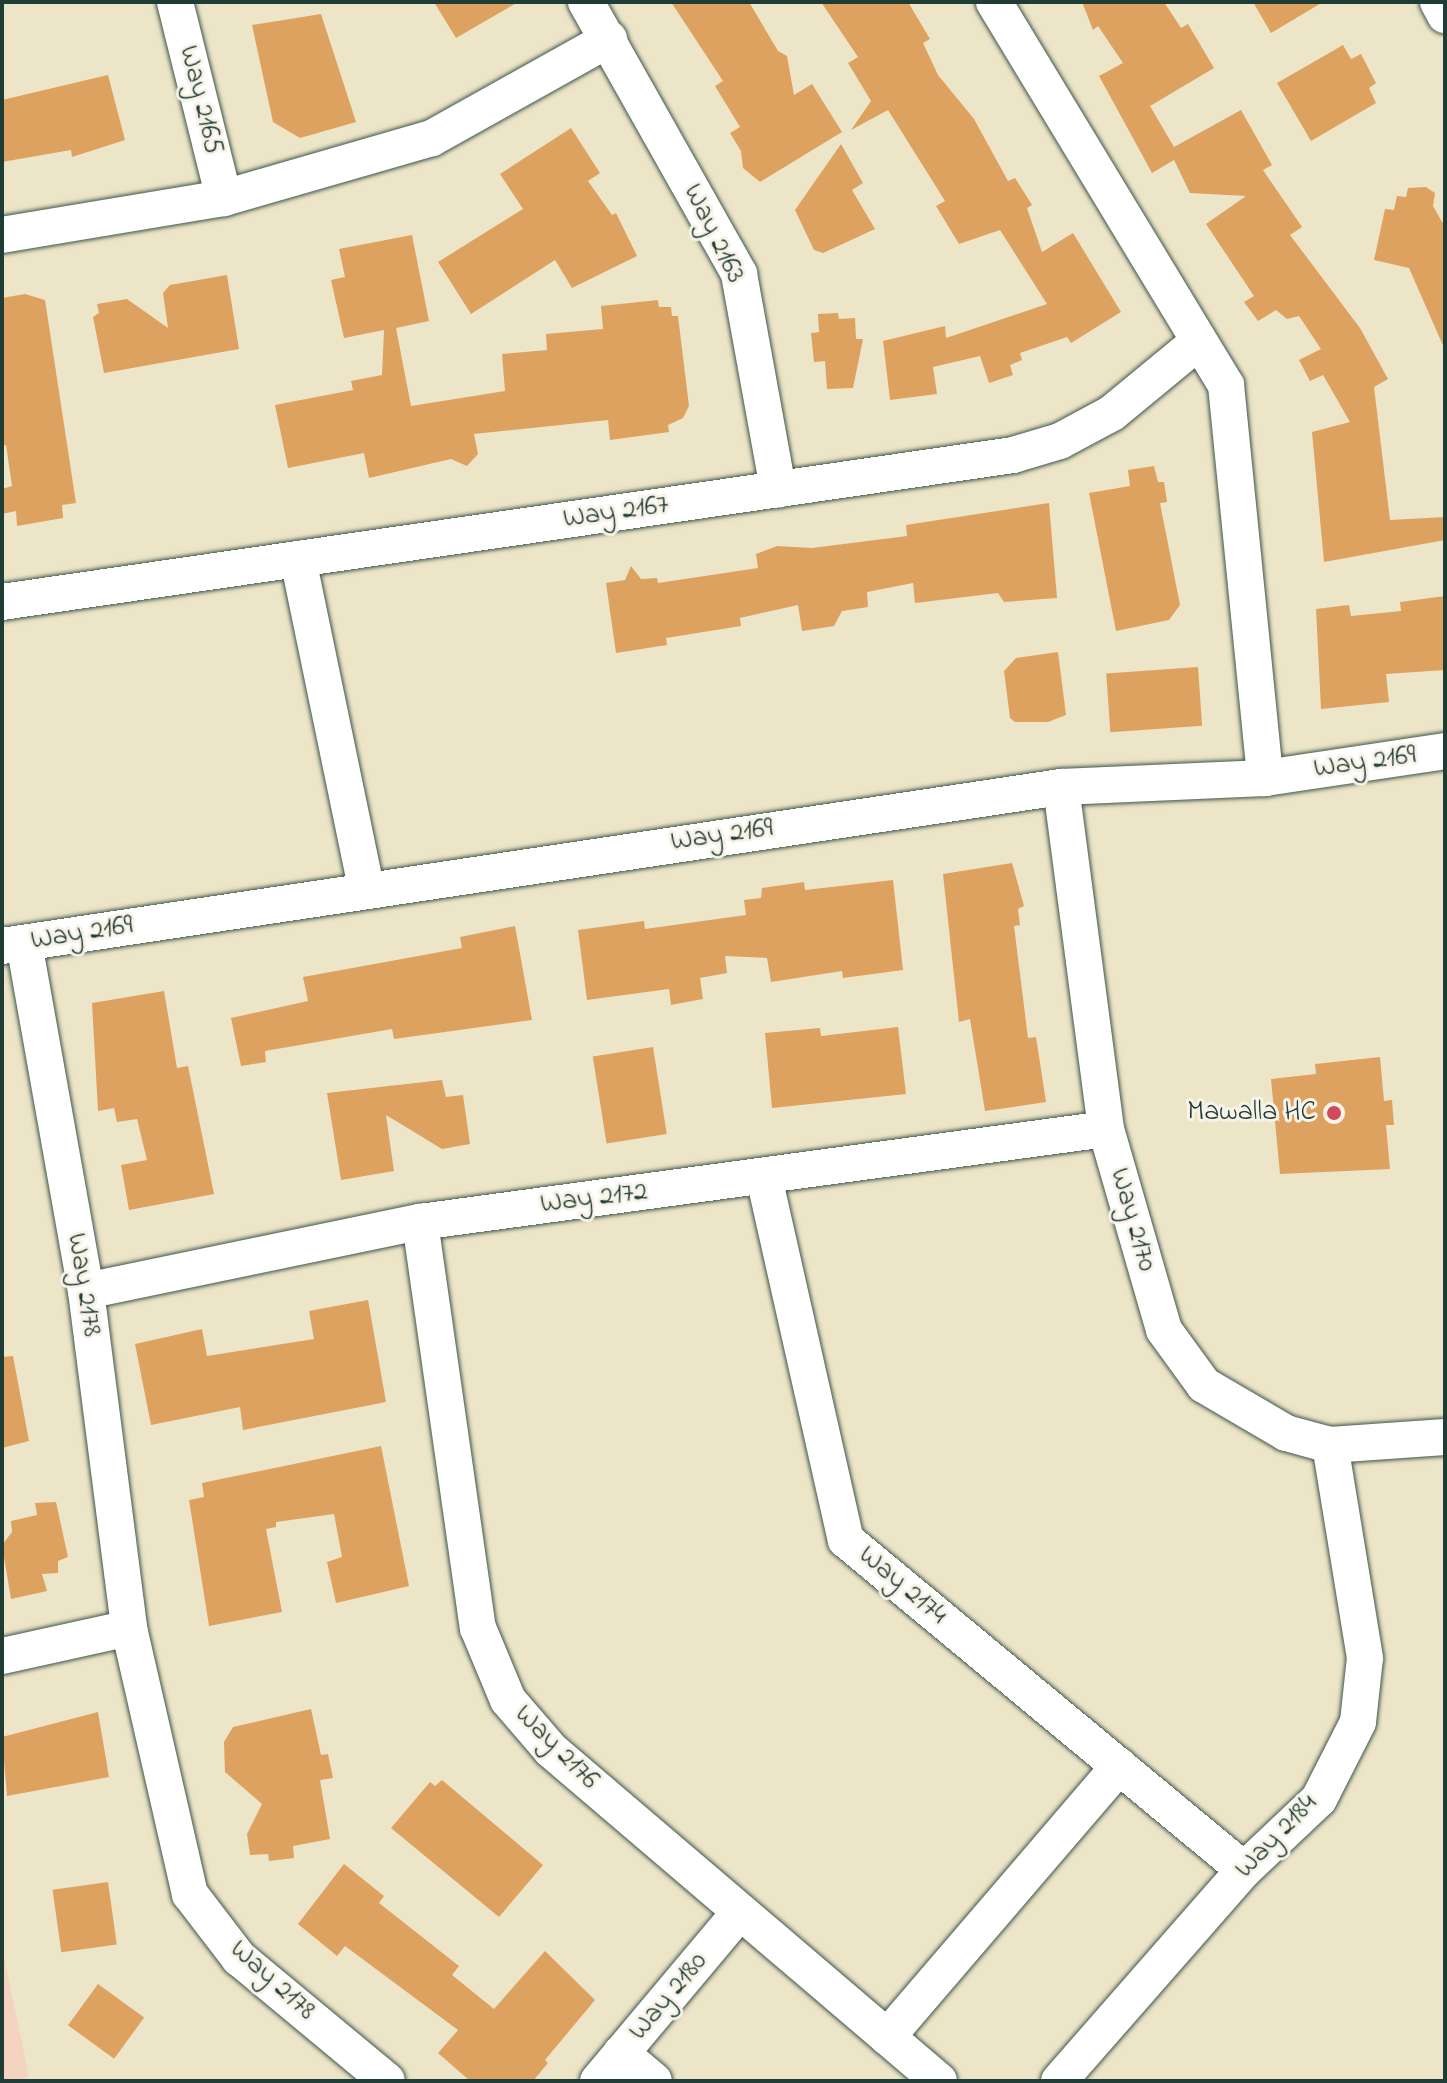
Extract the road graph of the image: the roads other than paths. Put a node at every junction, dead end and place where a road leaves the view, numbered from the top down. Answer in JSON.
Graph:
{"nodes":[{"id":1,"x":175,"y":2,"type":"edge"},
{"id":2,"x":586,"y":2,"type":"edge"},
{"id":3,"x":994,"y":2,"type":"edge"},
{"id":4,"x":1438,"y":2,"type":"edge"},
{"id":5,"x":1445,"y":15,"type":"edge"},
{"id":6,"x":609,"y":39,"type":"junction"},
{"id":7,"x":224,"y":198,"type":"junction"},
{"id":8,"x":2,"y":235,"type":"edge"},
{"id":9,"x":1198,"y":342,"type":"junction"},
{"id":10,"x":778,"y":489,"type":"junction"},
{"id":11,"x":298,"y":559,"type":"junction"},
{"id":12,"x":2,"y":602,"type":"edge"},
{"id":13,"x":1445,"y":751,"type":"edge"},
{"id":14,"x":1265,"y":778,"type":"junction"},
{"id":15,"x":1061,"y":787,"type":"junction"},
{"id":16,"x":366,"y":887,"type":"junction"},
{"id":17,"x":13,"y":945,"type":"edge"},
{"id":18,"x":1106,"y":1129,"type":"junction"},
{"id":19,"x":764,"y":1177,"type":"junction"},
{"id":20,"x":420,"y":1222,"type":"junction"},
{"id":21,"x":86,"y":1291,"type":"junction"},
{"id":22,"x":1445,"y":1437,"type":"edge"},
{"id":23,"x":1330,"y":1445,"type":"junction"},
{"id":24,"x":129,"y":1628,"type":"junction"},
{"id":25,"x":2,"y":1656,"type":"edge"},
{"id":26,"x":1119,"y":1766,"type":"junction"},
{"id":27,"x":1244,"y":1870,"type":"junction"},
{"id":28,"x":739,"y":1913,"type":"junction"},
{"id":29,"x":887,"y":2037,"type":"junction"},
{"id":30,"x":621,"y":2053,"type":"junction"},
{"id":31,"x":387,"y":2081,"type":"edge"},
{"id":32,"x":598,"y":2081,"type":"edge"},
{"id":33,"x":654,"y":2081,"type":"edge"},
{"id":34,"x":939,"y":2081,"type":"edge"},
{"id":35,"x":1059,"y":2081,"type":"edge"}],
"edges":[{"from":1,"to":7,"type":"street","name":"Way 2165"},
{"from":2,"to":6,"type":"street","name":"Way 2163"},
{"from":3,"to":9,"type":"street"},
{"from":4,"to":5,"type":"street"},
{"from":6,"to":7,"type":"street"},
{"from":6,"to":10,"type":"street","name":"Way 2163"},
{"from":7,"to":8,"type":"street"},
{"from":9,"to":10,"type":"street","name":"Way 2167"},
{"from":9,"to":14,"type":"street"},
{"from":10,"to":11,"type":"street","name":"Way 2167"},
{"from":11,"to":12,"type":"street","name":"Way 2167"},
{"from":11,"to":16,"type":"street"},
{"from":13,"to":14,"type":"street","name":"Way 2169"},
{"from":14,"to":15,"type":"street","name":"Way 2169"},
{"from":15,"to":16,"type":"street","name":"Way 2169"},
{"from":15,"to":18,"type":"street","name":"Way 2170"},
{"from":16,"to":17,"type":"street","name":"Way 2169"},
{"from":17,"to":21,"type":"street","name":"Way 2178"},
{"from":18,"to":19,"type":"street","name":"Way 2172"},
{"from":18,"to":23,"type":"street","name":"Way 2170"},
{"from":19,"to":20,"type":"street","name":"Way 2172"},
{"from":19,"to":26,"type":"street","name":"Way 2174"},
{"from":20,"to":21,"type":"street","name":"Way 2172"},
{"from":20,"to":28,"type":"street","name":"Way 2176"},
{"from":21,"to":24,"type":"street","name":"Way 2178"},
{"from":22,"to":23,"type":"street","name":"Way 2170"},
{"from":23,"to":27,"type":"street","name":"Way 2184"},
{"from":24,"to":25,"type":"street"},
{"from":24,"to":31,"type":"street","name":"Way 2178"},
{"from":26,"to":27,"type":"street","name":"Way 2174"},
{"from":26,"to":29,"type":"street"},
{"from":27,"to":35,"type":"street","name":"Way 2184"},
{"from":28,"to":29,"type":"street","name":"Way 2176"},
{"from":28,"to":30,"type":"street","name":"Way 2180"},
{"from":29,"to":34,"type":"street","name":"Way 2176"},
{"from":30,"to":32,"type":"street","name":"Way 2180"},
{"from":30,"to":33,"type":"street"}]}
